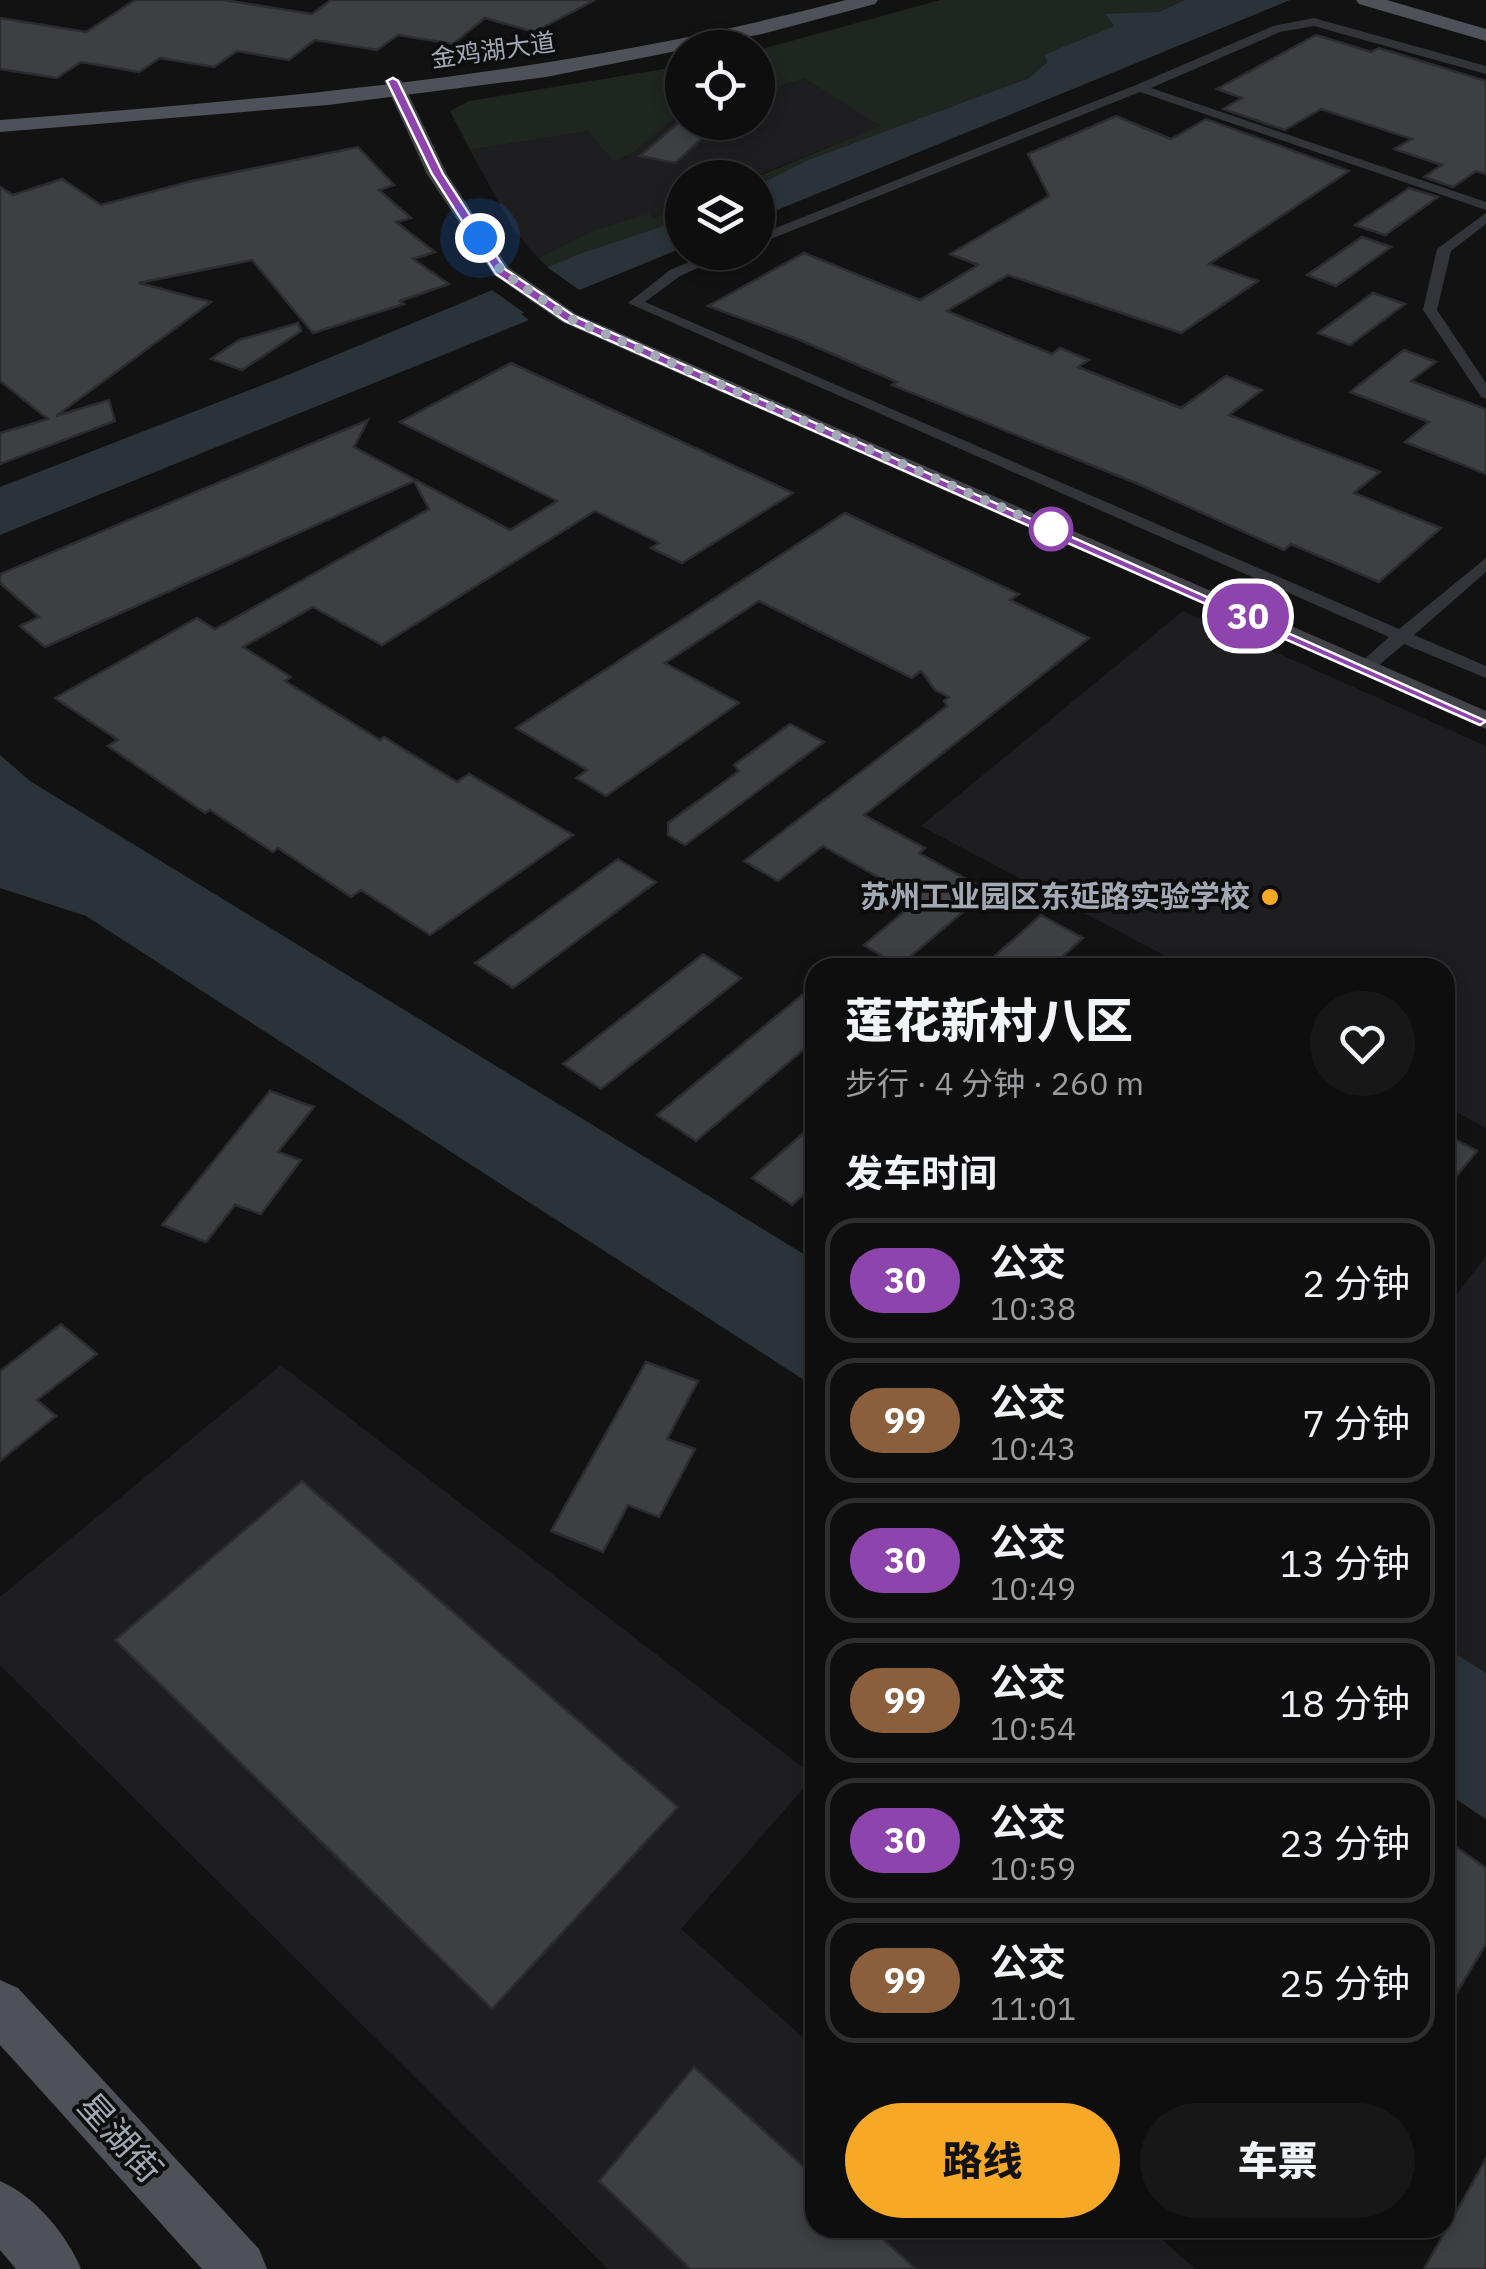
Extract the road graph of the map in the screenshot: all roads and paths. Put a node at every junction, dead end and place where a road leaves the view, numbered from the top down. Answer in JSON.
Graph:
{"nodes":[{"id":1,"x":827,"y":0,"type":"edge"},
{"id":2,"x":868,"y":0,"type":"edge"},
{"id":3,"x":1366,"y":0,"type":"edge"},
{"id":4,"x":1412,"y":0,"type":"edge"},
{"id":5,"x":1486,"y":21,"type":"edge"},
{"id":6,"x":1486,"y":35,"type":"edge"},
{"id":7,"x":1486,"y":70,"type":"edge"},
{"id":8,"x":395,"y":86,"type":"junction"},
{"id":9,"x":1140,"y":88,"type":"junction"},
{"id":10,"x":0,"y":115,"type":"edge"},
{"id":11,"x":0,"y":126,"type":"edge"},
{"id":12,"x":1486,"y":206,"type":"edge"},
{"id":13,"x":1486,"y":217,"type":"edge"},
{"id":14,"x":775,"y":233,"type":"edge"},
{"id":15,"x":682,"y":270,"type":"edge"},
{"id":16,"x":1486,"y":394,"type":"edge"},
{"id":17,"x":1486,"y":563,"type":"edge"},
{"id":18,"x":1402,"y":637,"type":"junction"},
{"id":19,"x":1366,"y":668,"type":"junction"},
{"id":20,"x":1486,"y":673,"type":"edge"},
{"id":21,"x":1486,"y":721,"type":"edge"},
{"id":22,"x":0,"y":2006,"type":"edge"},
{"id":23,"x":0,"y":2208,"type":"edge"},
{"id":24,"x":53,"y":2269,"type":"edge"},
{"id":25,"x":239,"y":2269,"type":"edge"}],
"edges":[{"from":1,"to":8,"type":"main road","name":"金鸡湖大道"},
{"from":2,"to":8,"type":"main road","name":"金鸡湖大道"},
{"from":3,"to":6,"type":"main road"},
{"from":4,"to":5,"type":"main road"},
{"from":7,"to":9,"type":"street"},
{"from":8,"to":10,"type":"main road","name":"金鸡湖大道"},
{"from":8,"to":11,"type":"main road","name":"金鸡湖大道"},
{"from":8,"to":19,"type":"street"},
{"from":9,"to":12,"type":"street"},
{"from":9,"to":14,"type":"street"},
{"from":13,"to":16,"type":"street"},
{"from":15,"to":18,"type":"street"},
{"from":17,"to":18,"type":"street"},
{"from":18,"to":19,"type":"street"},
{"from":18,"to":20,"type":"street"},
{"from":19,"to":21,"type":"street"},
{"from":22,"to":25,"type":"main road","name":"星湖街"},
{"from":23,"to":24,"type":"main road"}]}
